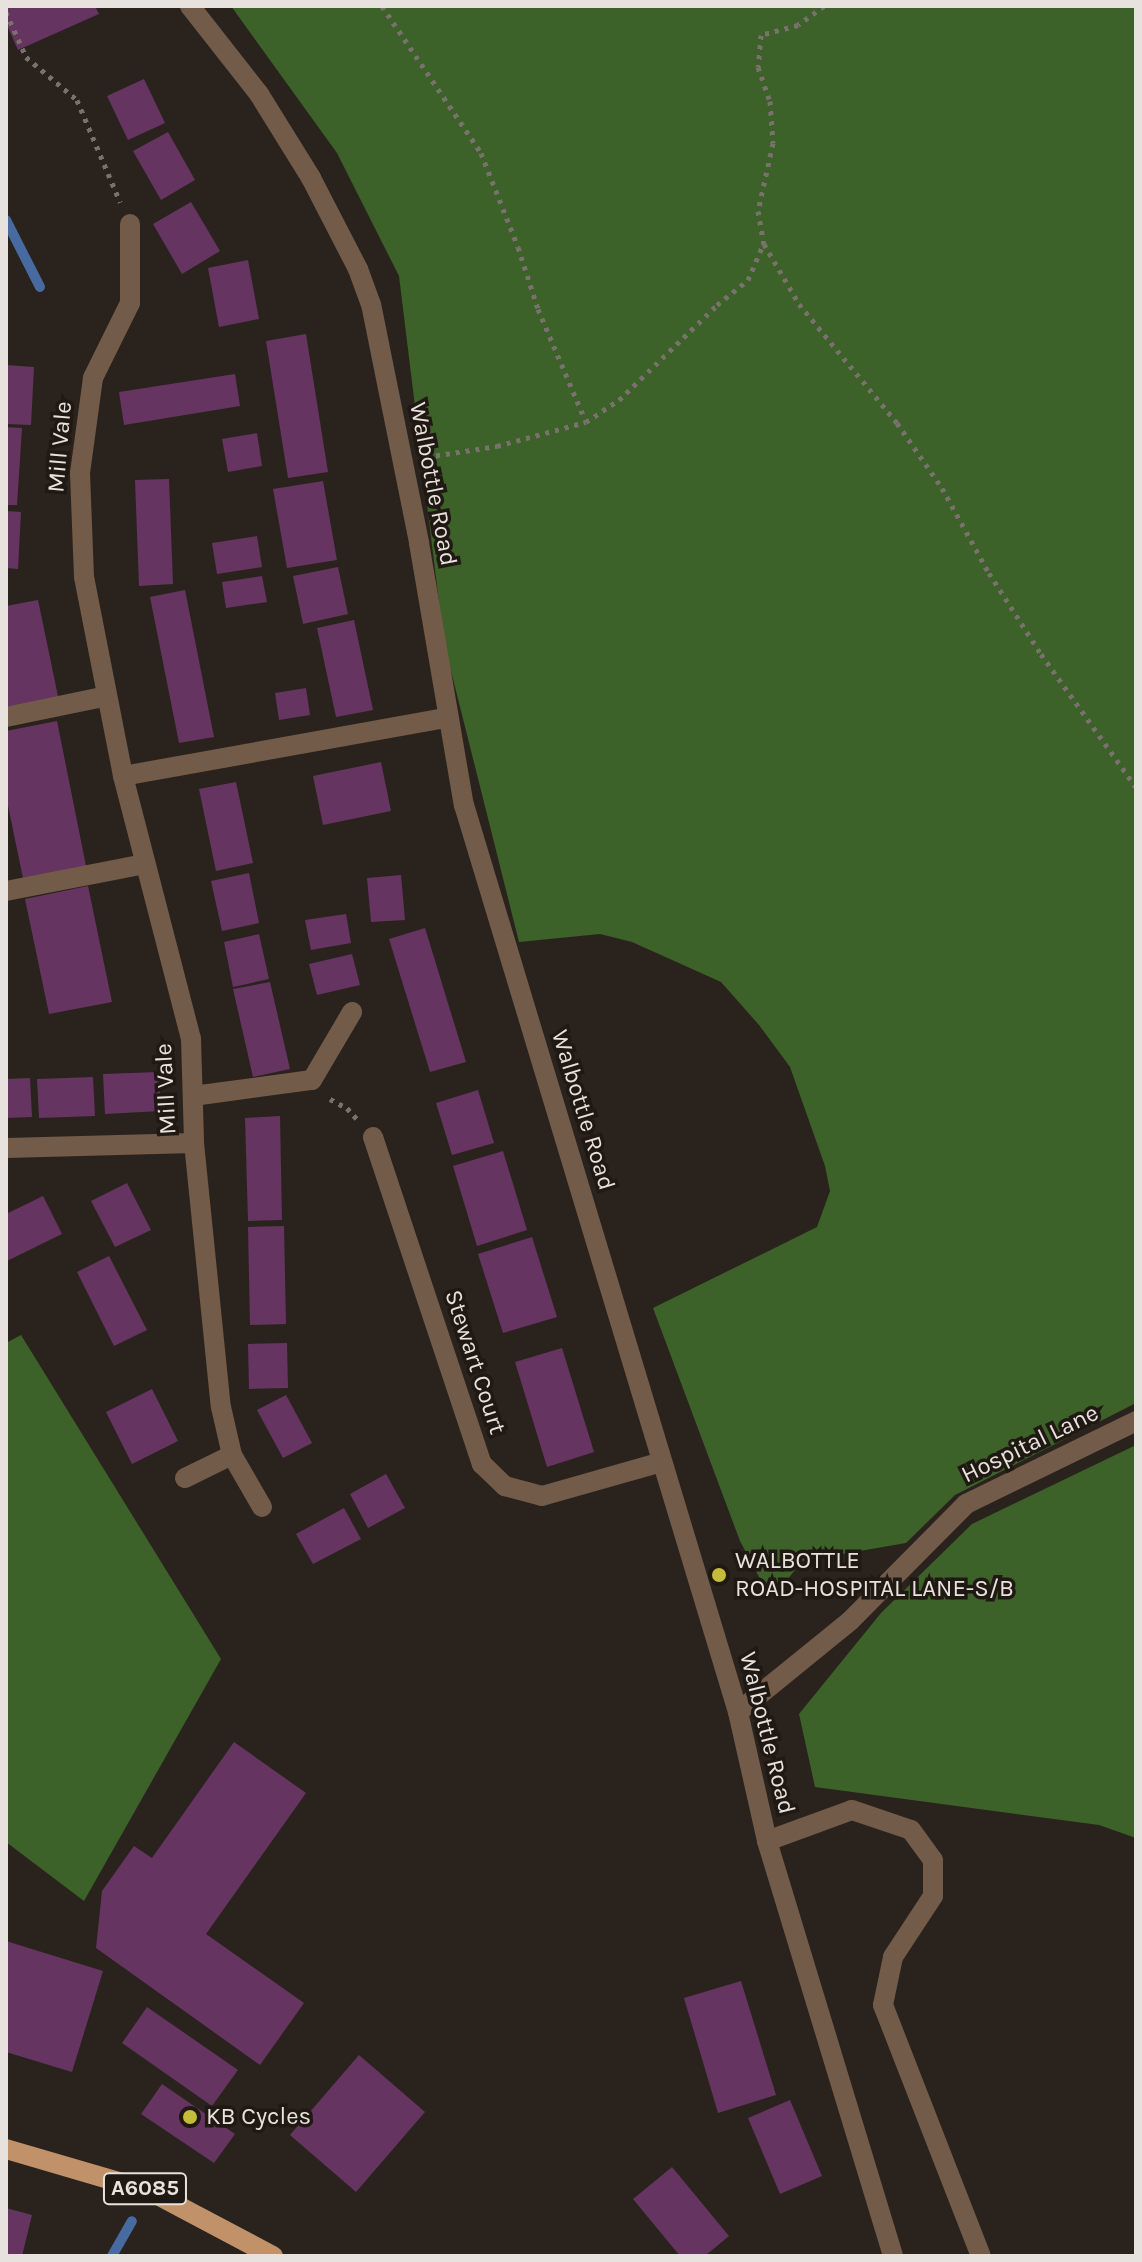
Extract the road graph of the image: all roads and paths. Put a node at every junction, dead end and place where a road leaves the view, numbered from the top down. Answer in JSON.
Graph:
{"nodes":[{"id":1,"x":190,"y":6,"type":"edge"},
{"id":2,"x":382,"y":6,"type":"edge"},
{"id":3,"x":824,"y":6,"type":"edge"},
{"id":4,"x":6,"y":12,"type":"edge"},
{"id":5,"x":130,"y":224,"type":"joint"},
{"id":6,"x":764,"y":244,"type":"junction"},
{"id":7,"x":586,"y":422,"type":"junction"},
{"id":8,"x":402,"y":460,"type":"junction"},
{"id":9,"x":107,"y":696,"type":"junction"},
{"id":10,"x":6,"y":717,"type":"edge"},
{"id":11,"x":446,"y":718,"type":"junction"},
{"id":12,"x":123,"y":776,"type":"junction"},
{"id":13,"x":1136,"y":787,"type":"edge"},
{"id":14,"x":145,"y":864,"type":"junction"},
{"id":15,"x":6,"y":891,"type":"edge"},
{"id":16,"x":352,"y":1012,"type":"dead end"},
{"id":17,"x":312,"y":1080,"type":"junction"},
{"id":18,"x":193,"y":1096,"type":"junction"},
{"id":19,"x":373,"y":1137,"type":"joint"},
{"id":20,"x":194,"y":1143,"type":"junction"},
{"id":21,"x":6,"y":1148,"type":"edge"},
{"id":22,"x":1136,"y":1421,"type":"edge"},
{"id":23,"x":232,"y":1455,"type":"junction"},
{"id":24,"x":661,"y":1462,"type":"junction"},
{"id":25,"x":185,"y":1478,"type":"dead end"},
{"id":26,"x":262,"y":1507,"type":"dead end"},
{"id":27,"x":738,"y":1712,"type":"junction"},
{"id":28,"x":767,"y":1841,"type":"junction"},
{"id":29,"x":6,"y":2149,"type":"edge"},
{"id":30,"x":273,"y":2256,"type":"edge"},
{"id":31,"x":893,"y":2256,"type":"edge"},
{"id":32,"x":981,"y":2256,"type":"edge"}],
"edges":[{"from":1,"to":8,"type":"street","name":"Walbottle Road"},
{"from":2,"to":7,"type":"path"},
{"from":3,"to":6,"type":"path"},
{"from":4,"to":5,"type":"path"},
{"from":5,"to":9,"type":"street","name":"Mill Vale"},
{"from":6,"to":7,"type":"path"},
{"from":6,"to":13,"type":"path"},
{"from":7,"to":8,"type":"path"},
{"from":8,"to":11,"type":"street","name":"Walbottle Road"},
{"from":9,"to":10,"type":"street"},
{"from":9,"to":12,"type":"street","name":"Mill Vale"},
{"from":11,"to":12,"type":"street"},
{"from":11,"to":24,"type":"street","name":"Walbottle Road"},
{"from":12,"to":14,"type":"street","name":"Mill Vale"},
{"from":14,"to":15,"type":"street"},
{"from":14,"to":18,"type":"street","name":"Mill Vale"},
{"from":16,"to":17,"type":"street"},
{"from":17,"to":18,"type":"street"},
{"from":17,"to":19,"type":"path"},
{"from":18,"to":20,"type":"street","name":"Mill Vale"},
{"from":19,"to":24,"type":"street","name":"Stewart Court"},
{"from":20,"to":21,"type":"street"},
{"from":20,"to":23,"type":"street","name":"Mill Vale"},
{"from":22,"to":27,"type":"street","name":"Hospital Lane"},
{"from":23,"to":25,"type":"street"},
{"from":23,"to":26,"type":"street","name":"Mill Vale"},
{"from":24,"to":27,"type":"street","name":"Walbottle Road"},
{"from":27,"to":28,"type":"street","name":"Walbottle Road"},
{"from":28,"to":31,"type":"street","name":"Walbottle Road"},
{"from":28,"to":32,"type":"street"},
{"from":29,"to":30,"type":"main road","number":"A6085"}]}
